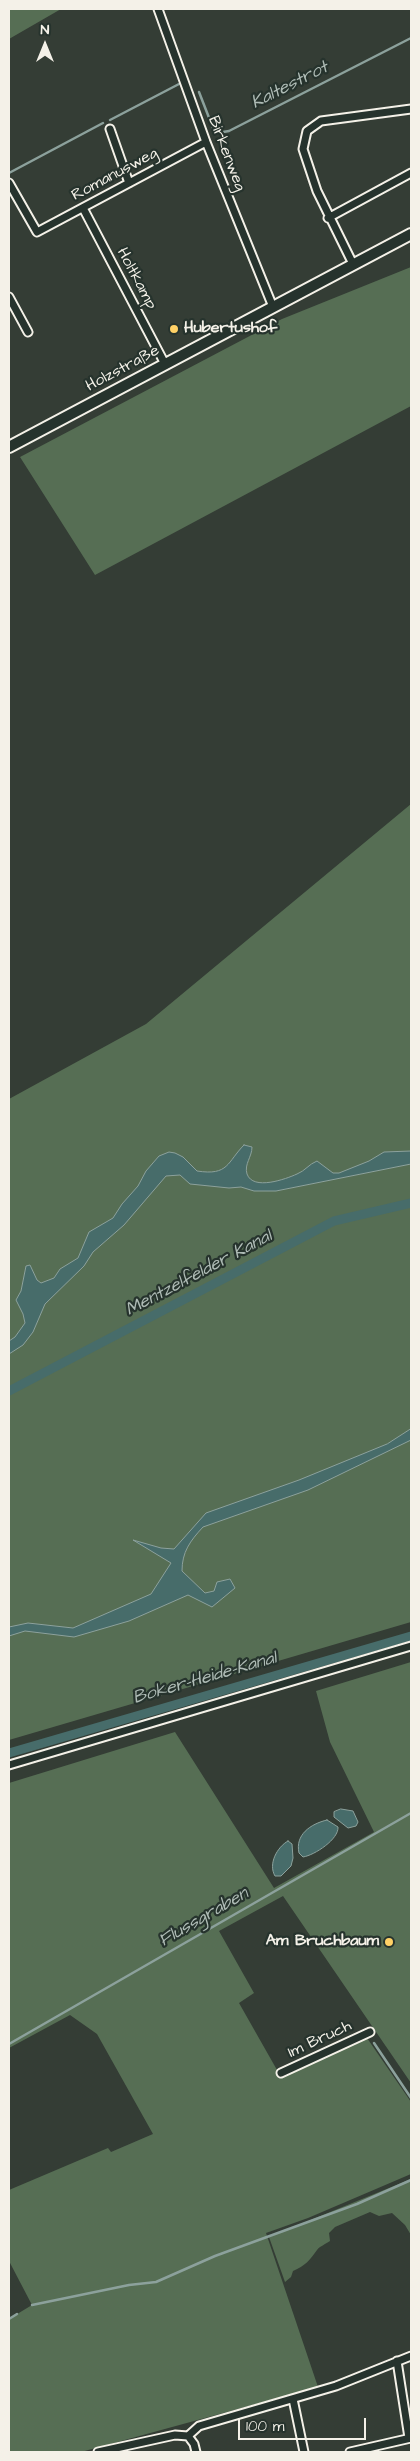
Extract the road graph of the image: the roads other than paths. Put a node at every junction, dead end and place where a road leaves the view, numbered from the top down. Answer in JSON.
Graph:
{"nodes":[{"id":1,"x":158,"y":9,"type":"edge"},
{"id":2,"x":411,"y":109,"type":"edge"},
{"id":3,"x":110,"y":129,"type":"dead end"},
{"id":4,"x":206,"y":142,"type":"junction"},
{"id":5,"x":411,"y":173,"type":"edge"},
{"id":6,"x":9,"y":183,"type":"edge"},
{"id":7,"x":129,"y":183,"type":"junction"},
{"id":8,"x":83,"y":208,"type":"junction"},
{"id":9,"x":328,"y":218,"type":"junction"},
{"id":10,"x":411,"y":234,"type":"edge"},
{"id":11,"x":353,"y":264,"type":"junction"},
{"id":12,"x":9,"y":297,"type":"edge"},
{"id":13,"x":273,"y":307,"type":"junction"},
{"id":14,"x":28,"y":332,"type":"dead end"},
{"id":15,"x":165,"y":364,"type":"junction"},
{"id":16,"x":9,"y":447,"type":"edge"},
{"id":17,"x":411,"y":1646,"type":"edge"},
{"id":18,"x":9,"y":1765,"type":"edge"},
{"id":19,"x":370,"y":2032,"type":"dead end"},
{"id":20,"x":281,"y":2073,"type":"dead end"},
{"id":21,"x":411,"y":2356,"type":"edge"},
{"id":22,"x":397,"y":2361,"type":"junction"},
{"id":23,"x":292,"y":2399,"type":"junction"},
{"id":24,"x":188,"y":2436,"type":"junction"},
{"id":25,"x":410,"y":2438,"type":"edge"},
{"id":26,"x":98,"y":2452,"type":"edge"},
{"id":27,"x":196,"y":2452,"type":"edge"},
{"id":28,"x":304,"y":2452,"type":"edge"},
{"id":29,"x":350,"y":2452,"type":"edge"}],
"edges":[{"from":1,"to":4,"type":"street","name":"Birkenweg"},
{"from":2,"to":9,"type":"street"},
{"from":3,"to":7,"type":"street"},
{"from":4,"to":7,"type":"street","name":"Romanusweg"},
{"from":4,"to":13,"type":"street","name":"Birkenweg"},
{"from":5,"to":9,"type":"street"},
{"from":6,"to":8,"type":"street","name":"Romanusweg"},
{"from":7,"to":8,"type":"street","name":"Romanusweg"},
{"from":8,"to":15,"type":"street","name":"Holtkamp"},
{"from":9,"to":11,"type":"street"},
{"from":10,"to":11,"type":"main road","name":"Holzstraße"},
{"from":11,"to":13,"type":"main road","name":"Holzstraße"},
{"from":12,"to":14,"type":"street"},
{"from":13,"to":15,"type":"main road","name":"Holzstraße"},
{"from":15,"to":16,"type":"main road","name":"Holzstraße"},
{"from":17,"to":18,"type":"street"},
{"from":19,"to":20,"type":"street","name":"Im Bruch"},
{"from":21,"to":22,"type":"street"},
{"from":22,"to":23,"type":"street"},
{"from":22,"to":25,"type":"street"},
{"from":23,"to":24,"type":"street"},
{"from":23,"to":28,"type":"street"},
{"from":24,"to":26,"type":"street"},
{"from":24,"to":27,"type":"street"},
{"from":25,"to":29,"type":"street"}]}
